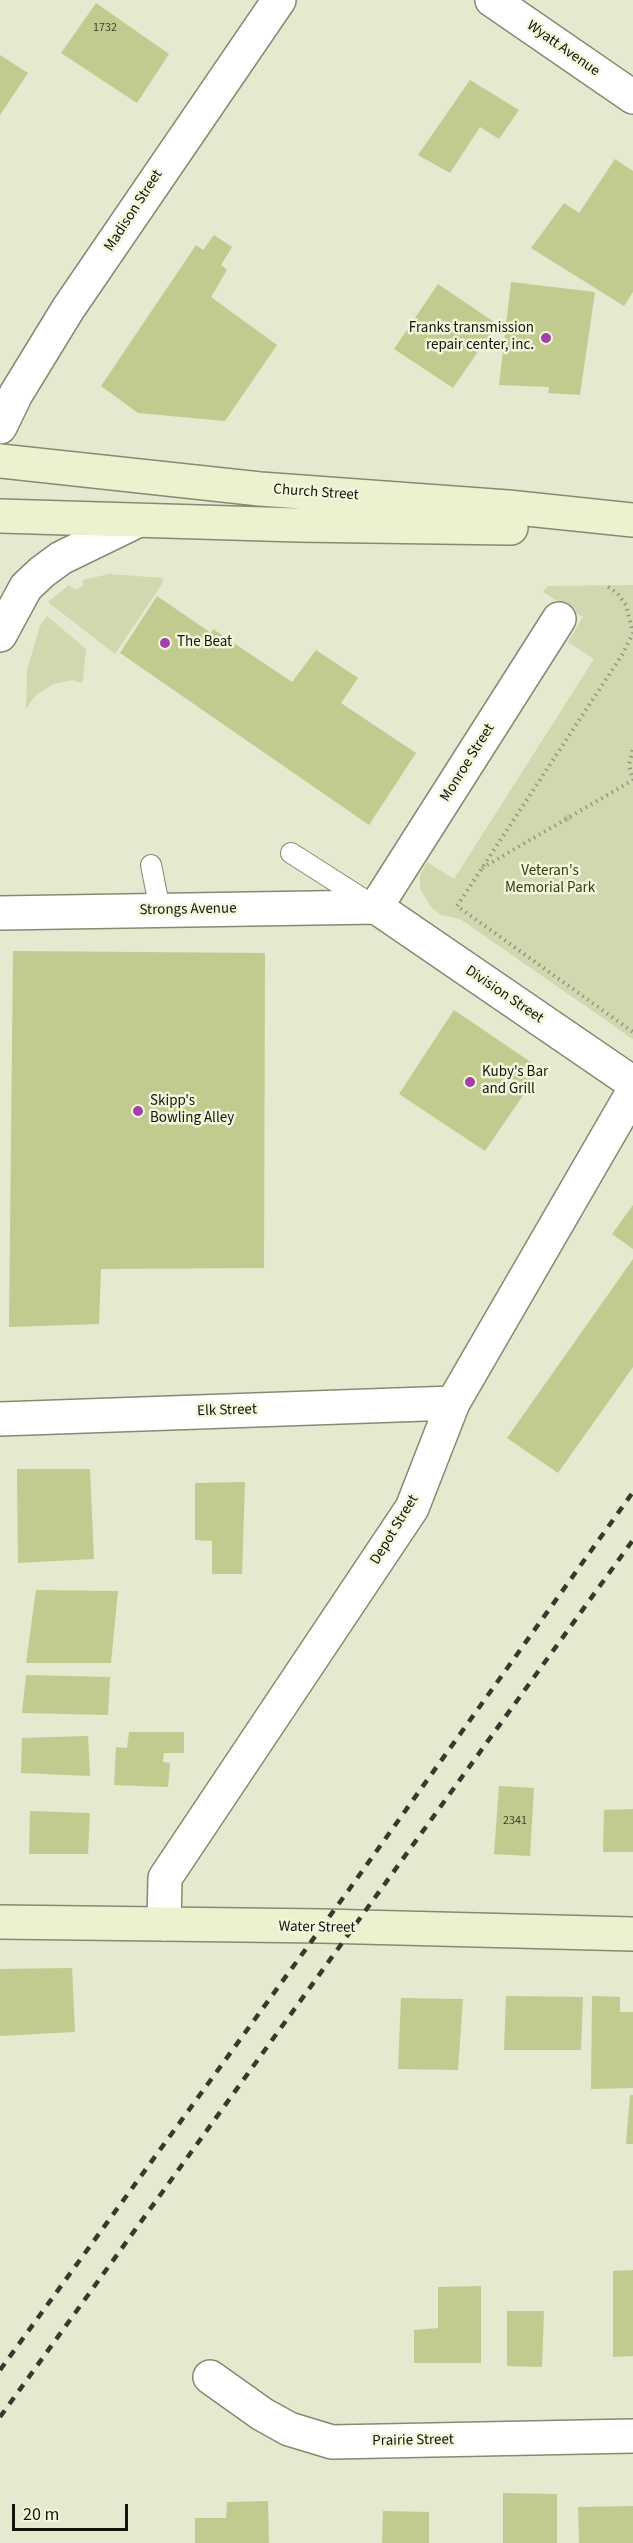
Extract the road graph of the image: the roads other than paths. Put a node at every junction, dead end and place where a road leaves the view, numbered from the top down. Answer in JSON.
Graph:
{"nodes":[{"id":1,"x":279,"y":0,"type":"edge"},
{"id":2,"x":492,"y":0,"type":"edge"},
{"id":3,"x":633,"y":97,"type":"edge"},
{"id":4,"x":0,"y":427,"type":"edge"},
{"id":5,"x":0,"y":460,"type":"edge"},
{"id":6,"x":0,"y":516,"type":"edge"},
{"id":7,"x":633,"y":520,"type":"edge"},
{"id":8,"x":136,"y":521,"type":"junction"},
{"id":9,"x":633,"y":527,"type":"edge"},
{"id":10,"x":560,"y":619,"type":"dead end"},
{"id":11,"x":0,"y":635,"type":"edge"},
{"id":12,"x":291,"y":853,"type":"dead end"},
{"id":13,"x":151,"y":866,"type":"dead end"},
{"id":14,"x":376,"y":907,"type":"junction"},
{"id":15,"x":160,"y":910,"type":"junction"},
{"id":16,"x":0,"y":913,"type":"edge"},
{"id":17,"x":633,"y":1083,"type":"edge"},
{"id":18,"x":633,"y":1092,"type":"edge"},
{"id":19,"x":453,"y":1403,"type":"junction"},
{"id":20,"x":0,"y":1419,"type":"edge"},
{"id":21,"x":0,"y":1922,"type":"edge"},
{"id":22,"x":164,"y":1924,"type":"junction"},
{"id":23,"x":633,"y":1934,"type":"edge"},
{"id":24,"x":210,"y":2376,"type":"dead end"},
{"id":25,"x":633,"y":2436,"type":"edge"}],
"edges":[{"from":1,"to":4,"type":"street","name":"Madison Street"},
{"from":2,"to":3,"type":"street","name":"Wyatt Avenue"},
{"from":5,"to":7,"type":"main road","name":"Church Street"},
{"from":6,"to":8,"type":"main road","name":"Church Street"},
{"from":8,"to":9,"type":"main road","name":"Church Street"},
{"from":8,"to":11,"type":"street"},
{"from":10,"to":14,"type":"street","name":"Monroe Street"},
{"from":12,"to":14,"type":"lane"},
{"from":13,"to":15,"type":"lane"},
{"from":14,"to":15,"type":"street","name":"Strongs Avenue"},
{"from":14,"to":17,"type":"street","name":"Division Street"},
{"from":15,"to":16,"type":"street","name":"Strongs Avenue"},
{"from":18,"to":19,"type":"street","name":"Depot Street"},
{"from":19,"to":20,"type":"street","name":"Elk Street"},
{"from":19,"to":22,"type":"street","name":"Depot Street"},
{"from":21,"to":22,"type":"main road","name":"Water Street"},
{"from":22,"to":23,"type":"main road","name":"Water Street"},
{"from":24,"to":25,"type":"street","name":"Prairie Street"}]}
